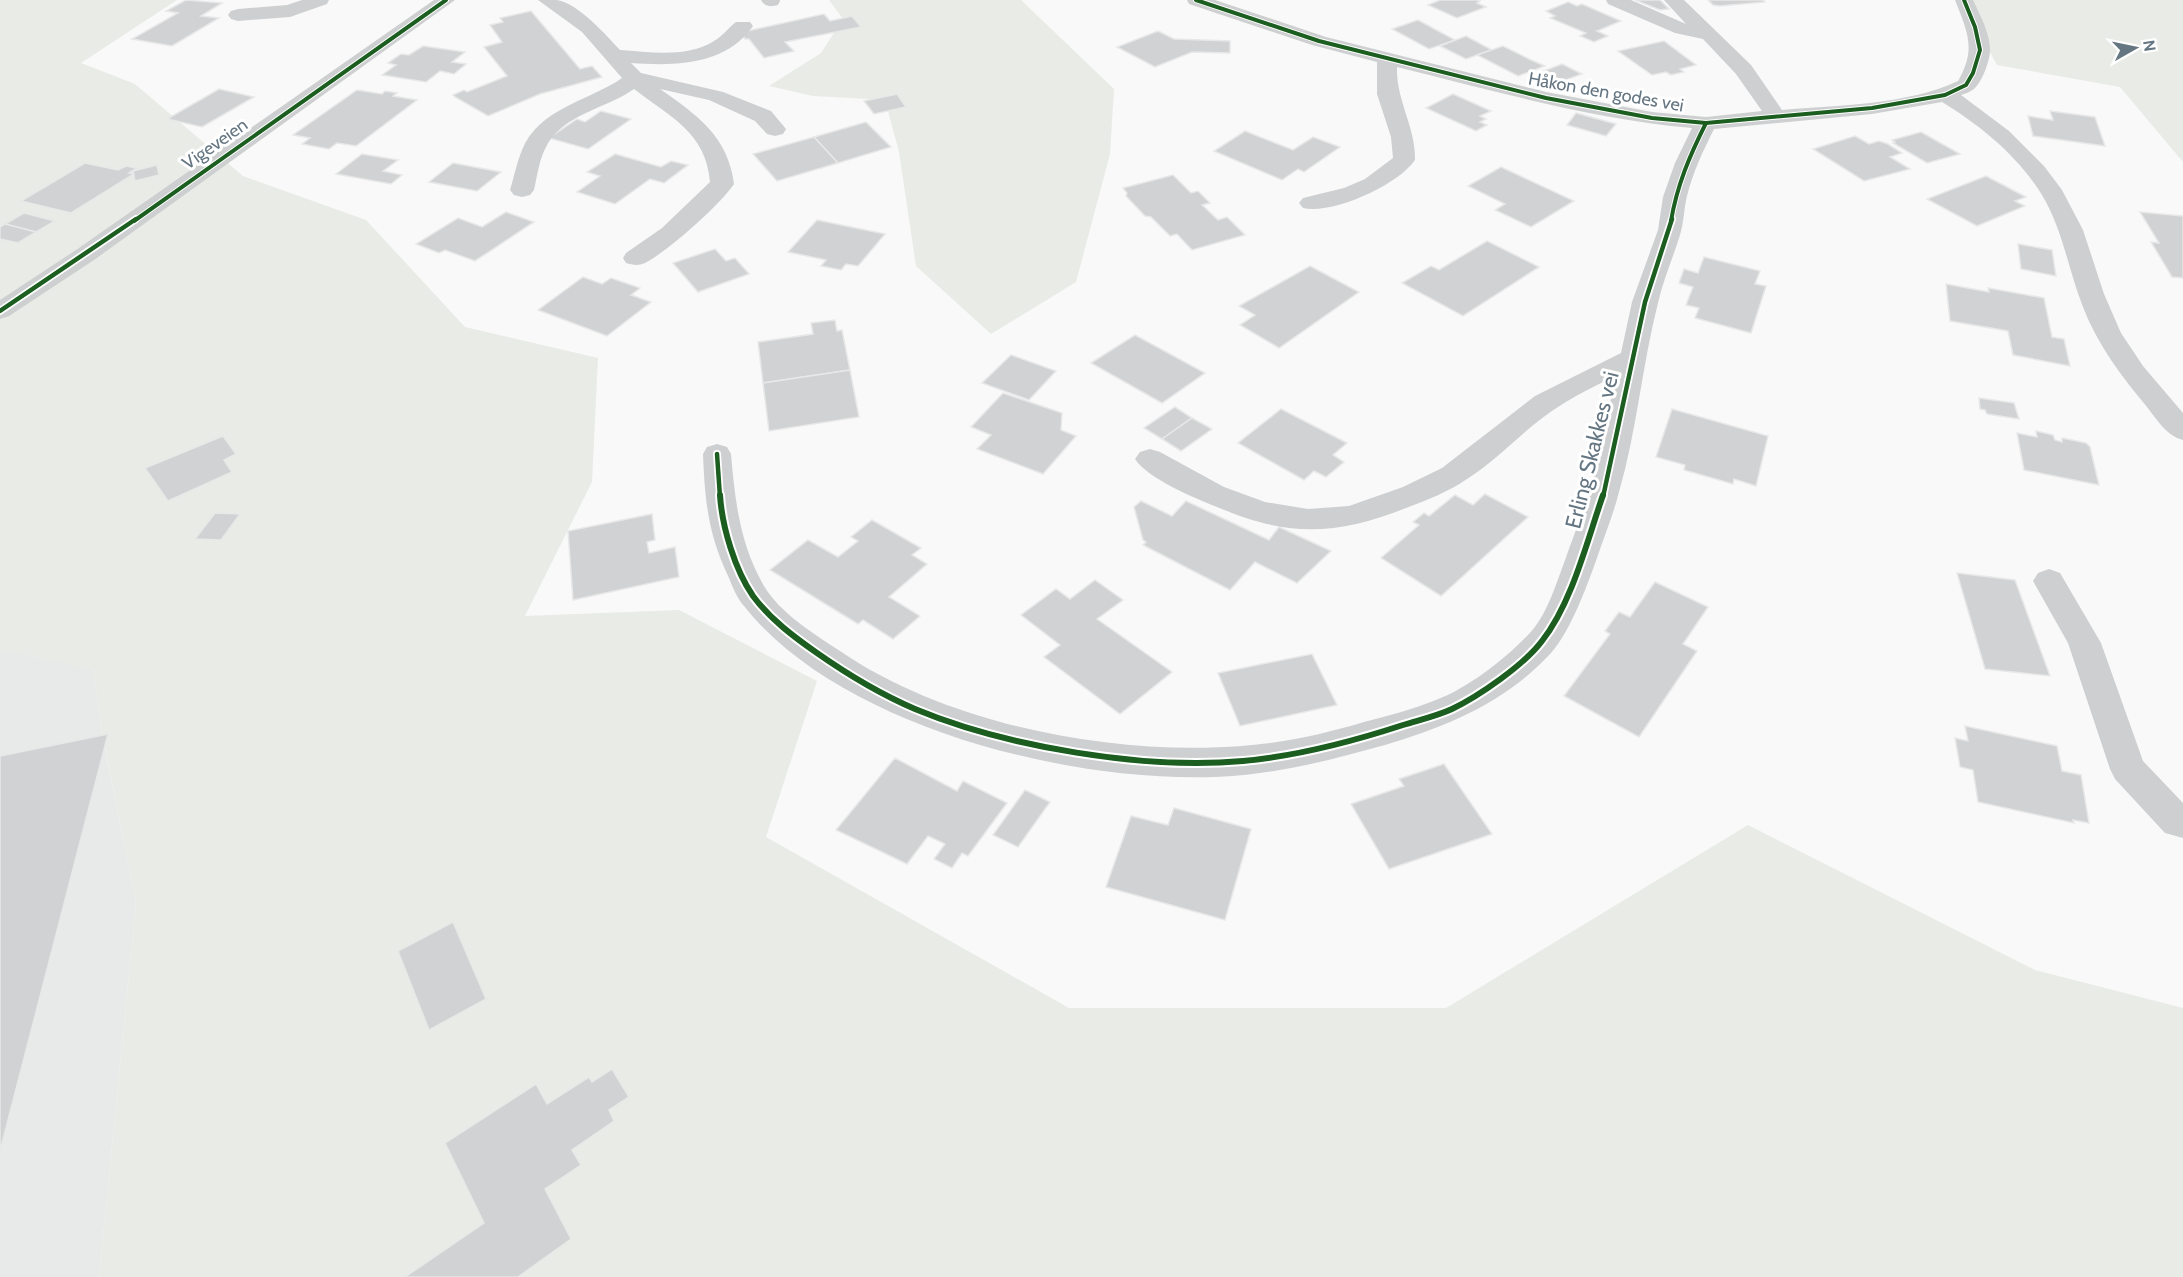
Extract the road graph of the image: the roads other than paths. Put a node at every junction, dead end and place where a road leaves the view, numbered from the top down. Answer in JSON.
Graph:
{"nodes":[{"id":1,"x":320,"y":0,"type":"edge"},
{"id":2,"x":446,"y":0,"type":"edge"},
{"id":3,"x":547,"y":0,"type":"edge"},
{"id":4,"x":1196,"y":0,"type":"edge"},
{"id":5,"x":1615,"y":0,"type":"edge"},
{"id":6,"x":1673,"y":0,"type":"edge"},
{"id":7,"x":1964,"y":0,"type":"edge"},
{"id":8,"x":238,"y":15,"type":"dead end"},
{"id":9,"x":742,"y":26,"type":"dead end"},
{"id":10,"x":1709,"y":36,"type":"junction"},
{"id":11,"x":613,"y":56,"type":"junction"},
{"id":12,"x":1388,"y":57,"type":"junction"},
{"id":13,"x":635,"y":79,"type":"junction"},
{"id":14,"x":1945,"y":95,"type":"junction"},
{"id":15,"x":1776,"y":118,"type":"junction"},
{"id":16,"x":1706,"y":123,"type":"junction"},
{"id":17,"x":775,"y":129,"type":"dead end"},
{"id":18,"x":522,"y":190,"type":"dead end"},
{"id":19,"x":1311,"y":202,"type":"dead end"},
{"id":20,"x":635,"y":258,"type":"dead end"},
{"id":21,"x":0,"y":311,"type":"edge"},
{"id":22,"x":1634,"y":357,"type":"junction"},
{"id":23,"x":2183,"y":431,"type":"edge"},
{"id":24,"x":717,"y":454,"type":"dead end"},
{"id":25,"x":1150,"y":459,"type":"dead end"},
{"id":26,"x":2049,"y":581,"type":"dead end"},
{"id":27,"x":2181,"y":822,"type":"edge"}],
"edges":[{"from":1,"to":8,"type":"street"},
{"from":2,"to":21,"type":"street","name":"Vigeveien"},
{"from":3,"to":11,"type":"street"},
{"from":4,"to":12,"type":"street","name":"Håkon den godes vei"},
{"from":5,"to":10,"type":"street"},
{"from":6,"to":10,"type":"street"},
{"from":7,"to":14,"type":"street","name":"Håkon den godes vei"},
{"from":9,"to":11,"type":"street"},
{"from":10,"to":15,"type":"street"},
{"from":11,"to":13,"type":"street"},
{"from":12,"to":16,"type":"street","name":"Håkon den godes vei"},
{"from":12,"to":19,"type":"street"},
{"from":13,"to":17,"type":"street"},
{"from":13,"to":18,"type":"street"},
{"from":13,"to":20,"type":"street"},
{"from":14,"to":15,"type":"street","name":"Håkon den godes vei"},
{"from":14,"to":23,"type":"street"},
{"from":15,"to":16,"type":"street","name":"Håkon den godes vei"},
{"from":16,"to":22,"type":"street","name":"Erling Skakkes vei"},
{"from":22,"to":24,"type":"street","name":"Erling Skakkes vei"},
{"from":22,"to":25,"type":"street","name":"Erling Skakkes vei"},
{"from":26,"to":27,"type":"street"}]}
